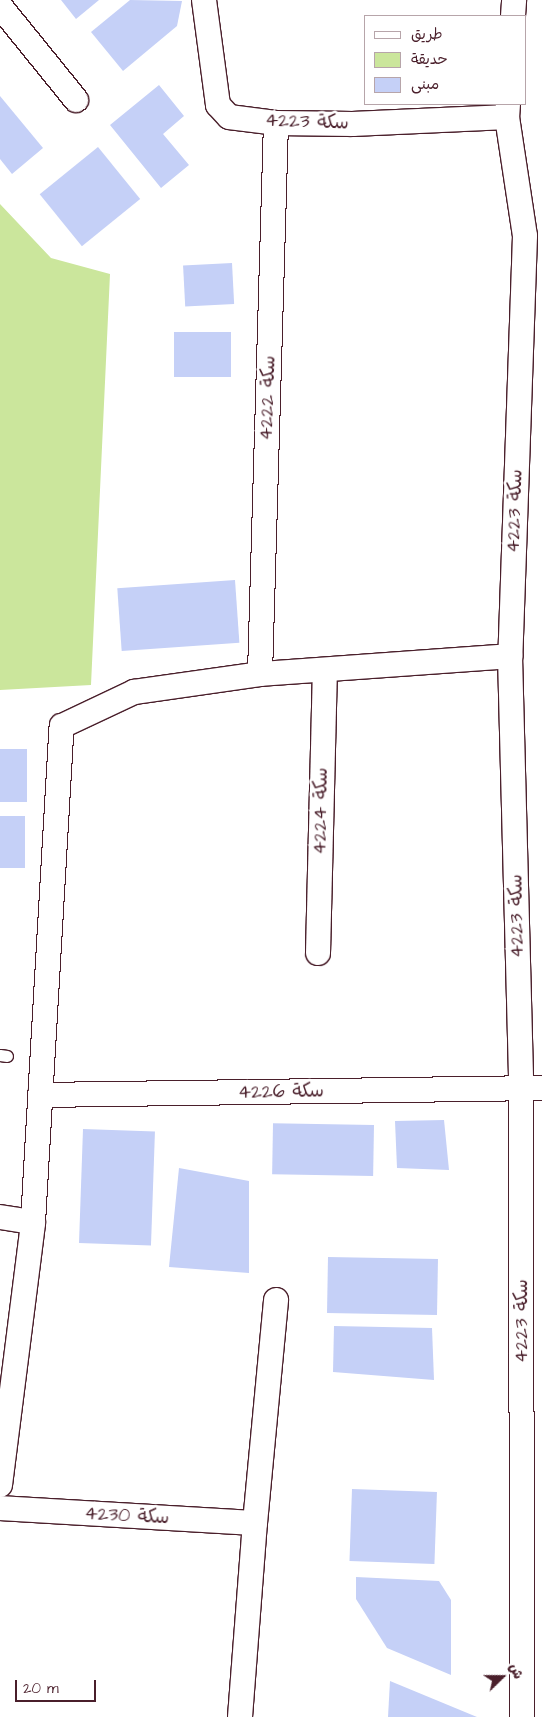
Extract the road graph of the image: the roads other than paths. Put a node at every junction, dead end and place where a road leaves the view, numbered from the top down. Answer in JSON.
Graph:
{"nodes":[{"id":1,"x":204,"y":0,"type":"edge"},
{"id":2,"x":514,"y":0,"type":"edge"},
{"id":3,"x":0,"y":6,"type":"edge"},
{"id":4,"x":513,"y":15,"type":"edge"},
{"id":5,"x":76,"y":100,"type":"dead end"},
{"id":6,"x":508,"y":110,"type":"edge"},
{"id":7,"x":276,"y":123,"type":"junction"},
{"id":8,"x":534,"y":235,"type":"edge"},
{"id":9,"x":510,"y":656,"type":"junction"},
{"id":10,"x":325,"y":670,"type":"junction"},
{"id":11,"x":260,"y":674,"type":"junction"},
{"id":12,"x":318,"y":952,"type":"dead end"},
{"id":13,"x":532,"y":1089,"type":"edge"},
{"id":14,"x":40,"y":1095,"type":"junction"},
{"id":15,"x":0,"y":1217,"type":"edge"},
{"id":16,"x":33,"y":1222,"type":"junction"},
{"id":17,"x":276,"y":1300,"type":"dead end"},
{"id":18,"x":0,"y":1485,"type":"edge"},
{"id":19,"x":0,"y":1508,"type":"edge"},
{"id":20,"x":255,"y":1523,"type":"junction"},
{"id":21,"x":240,"y":1717,"type":"edge"},
{"id":22,"x":522,"y":1717,"type":"edge"}],
"edges":[{"from":1,"to":7,"type":"street","name":"سكة 4223"},
{"from":2,"to":4,"type":"street"},
{"from":3,"to":5,"type":"street"},
{"from":6,"to":7,"type":"street","name":"سكة 4223"},
{"from":6,"to":8,"type":"street","name":"سكة 4223"},
{"from":7,"to":11,"type":"street","name":"سكة 4222"},
{"from":8,"to":9,"type":"street","name":"سكة 4223"},
{"from":9,"to":10,"type":"street"},
{"from":9,"to":13,"type":"street","name":"سكة 4223"},
{"from":10,"to":11,"type":"street"},
{"from":10,"to":12,"type":"street","name":"سكة 4224"},
{"from":11,"to":14,"type":"street"},
{"from":13,"to":14,"type":"street","name":"سكة 4226"},
{"from":13,"to":22,"type":"street","name":"سكة 4223"},
{"from":14,"to":16,"type":"street"},
{"from":15,"to":16,"type":"street"},
{"from":16,"to":18,"type":"street"},
{"from":17,"to":20,"type":"street"},
{"from":19,"to":20,"type":"street","name":"سكة 4230"},
{"from":20,"to":21,"type":"street"}]}
